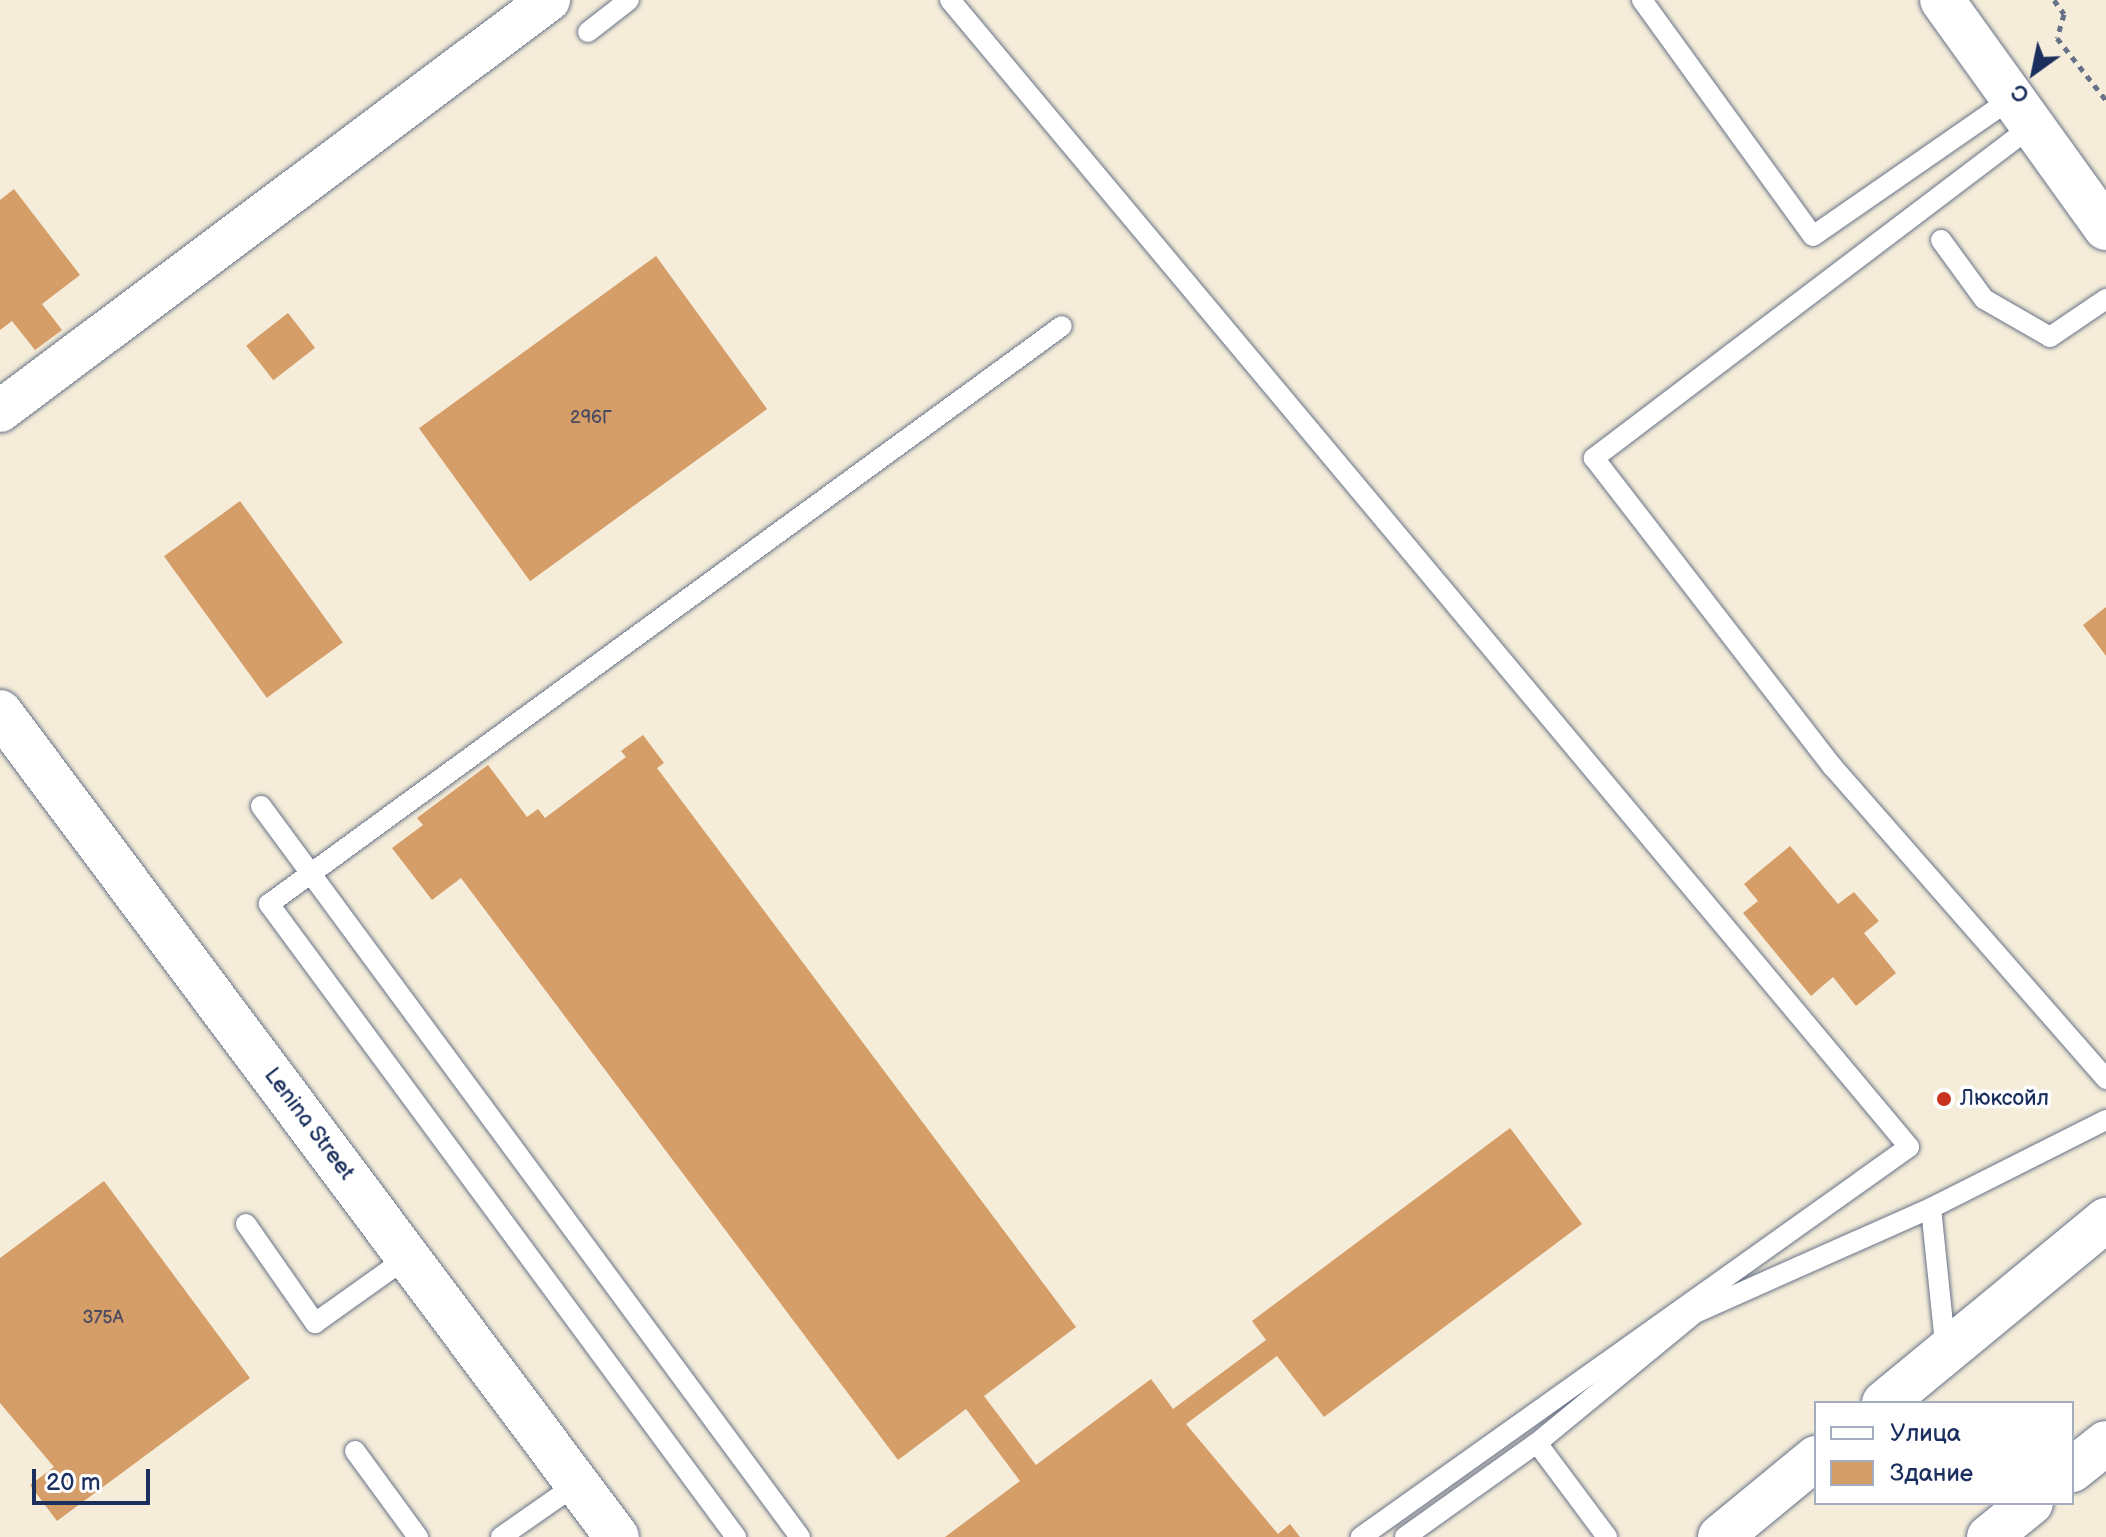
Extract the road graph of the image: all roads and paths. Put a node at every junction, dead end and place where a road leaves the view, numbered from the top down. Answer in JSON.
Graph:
{"nodes":[{"id":1,"x":549,"y":0,"type":"edge"},
{"id":2,"x":629,"y":0,"type":"edge"},
{"id":3,"x":950,"y":0,"type":"edge"},
{"id":4,"x":1642,"y":0,"type":"edge"},
{"id":5,"x":1942,"y":0,"type":"edge"},
{"id":6,"x":2054,"y":0,"type":"edge"},
{"id":7,"x":588,"y":32,"type":"dead end"},
{"id":8,"x":2106,"y":100,"type":"edge"},
{"id":9,"x":2022,"y":112,"type":"junction"},
{"id":10,"x":2106,"y":228,"type":"edge"},
{"id":11,"x":1941,"y":240,"type":"dead end"},
{"id":12,"x":2106,"y":299,"type":"edge"},
{"id":13,"x":1062,"y":326,"type":"dead end"},
{"id":14,"x":0,"y":411,"type":"edge"},
{"id":15,"x":0,"y":712,"type":"edge"},
{"id":16,"x":261,"y":806,"type":"dead end"},
{"id":17,"x":311,"y":875,"type":"junction"},
{"id":18,"x":2106,"y":1079,"type":"edge"},
{"id":19,"x":2106,"y":1120,"type":"edge"},
{"id":20,"x":1931,"y":1208,"type":"junction"},
{"id":21,"x":2106,"y":1220,"type":"edge"},
{"id":22,"x":246,"y":1224,"type":"dead end"},
{"id":23,"x":408,"y":1257,"type":"junction"},
{"id":24,"x":1946,"y":1353,"type":"junction"},
{"id":25,"x":1886,"y":1401,"type":"edge"},
{"id":26,"x":1537,"y":1443,"type":"junction"},
{"id":27,"x":2106,"y":1443,"type":"edge"},
{"id":28,"x":355,"y":1451,"type":"dead end"},
{"id":29,"x":1814,"y":1460,"type":"edge"},
{"id":30,"x":2074,"y":1468,"type":"edge"},
{"id":31,"x":577,"y":1484,"type":"junction"},
{"id":32,"x":2029,"y":1505,"type":"edge"},
{"id":33,"x":418,"y":1537,"type":"edge"},
{"id":34,"x":501,"y":1537,"type":"edge"},
{"id":35,"x":617,"y":1537,"type":"edge"},
{"id":36,"x":736,"y":1537,"type":"edge"},
{"id":37,"x":800,"y":1537,"type":"edge"},
{"id":38,"x":1361,"y":1537,"type":"edge"},
{"id":39,"x":1405,"y":1537,"type":"edge"},
{"id":40,"x":1607,"y":1537,"type":"edge"},
{"id":41,"x":1720,"y":1537,"type":"edge"},
{"id":42,"x":1989,"y":1537,"type":"edge"}],
"edges":[{"from":1,"to":14,"type":"street"},
{"from":2,"to":7,"type":"lane"},
{"from":3,"to":38,"type":"lane"},
{"from":4,"to":9,"type":"lane"},
{"from":5,"to":9,"type":"main road"},
{"from":6,"to":8,"type":"path"},
{"from":9,"to":10,"type":"main road"},
{"from":9,"to":18,"type":"lane"},
{"from":11,"to":12,"type":"lane"},
{"from":13,"to":17,"type":"lane"},
{"from":15,"to":23,"type":"main road","name":"Lenina Street"},
{"from":16,"to":17,"type":"lane"},
{"from":17,"to":36,"type":"lane"},
{"from":17,"to":37,"type":"lane"},
{"from":19,"to":20,"type":"lane"},
{"from":20,"to":24,"type":"lane"},
{"from":20,"to":26,"type":"lane"},
{"from":21,"to":24,"type":"main road"},
{"from":22,"to":23,"type":"lane"},
{"from":23,"to":31,"type":"main road","name":"Lenina Street"},
{"from":24,"to":25,"type":"main road"},
{"from":26,"to":39,"type":"lane"},
{"from":26,"to":40,"type":"lane"},
{"from":27,"to":30,"type":"main road"},
{"from":28,"to":33,"type":"lane"},
{"from":29,"to":41,"type":"main road"},
{"from":31,"to":34,"type":"lane"},
{"from":31,"to":35,"type":"main road","name":"Lenina Street"},
{"from":32,"to":42,"type":"main road"}]}
